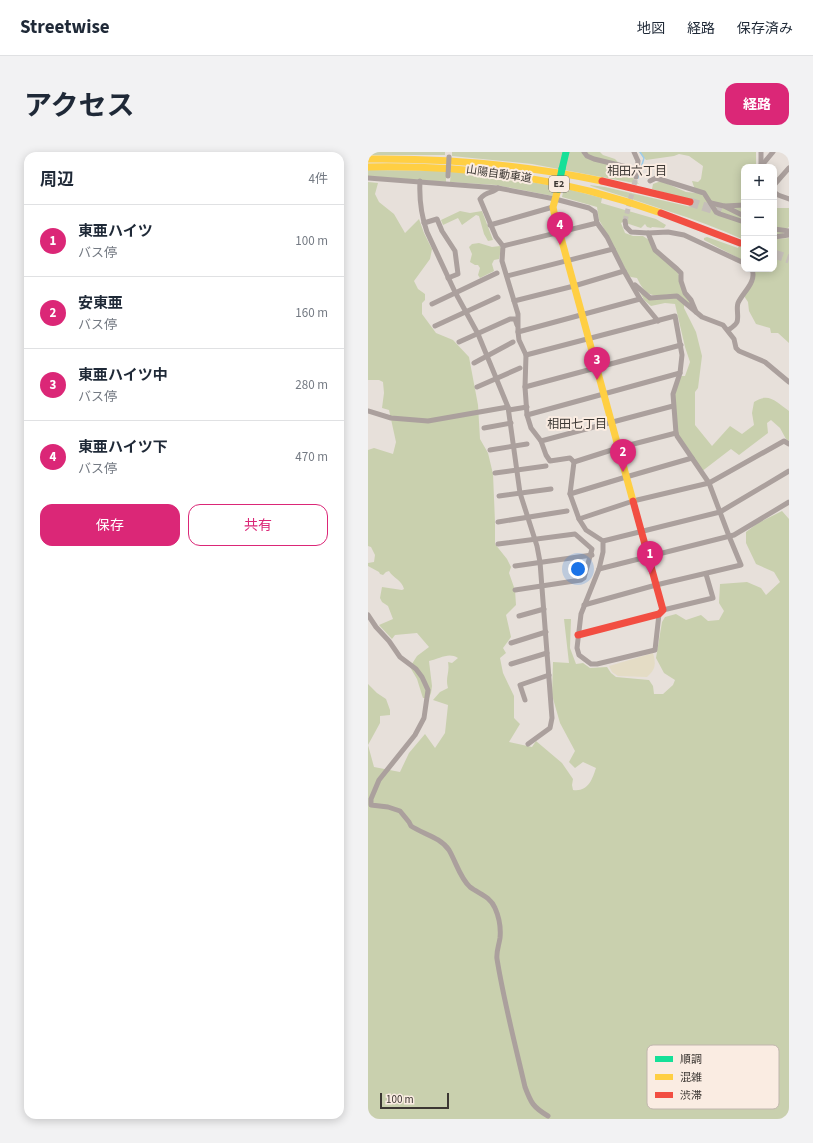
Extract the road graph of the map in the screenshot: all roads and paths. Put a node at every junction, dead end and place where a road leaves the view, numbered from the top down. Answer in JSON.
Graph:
{"nodes":[{"id":1,"x":566,"y":152,"type":"edge"},
{"id":2,"x":584,"y":152,"type":"edge"},
{"id":3,"x":634,"y":152,"type":"edge"},
{"id":4,"x":761,"y":152,"type":"edge"},
{"id":5,"x":773,"y":152,"type":"edge"},
{"id":6,"x":449,"y":154,"type":"edge"},
{"id":7,"x":368,"y":158,"type":"edge"},
{"id":8,"x":761,"y":164,"type":"edge"},
{"id":9,"x":763,"y":164,"type":"edge"},
{"id":10,"x":368,"y":167,"type":"edge"},
{"id":11,"x":789,"y":168,"type":"edge"},
{"id":12,"x":368,"y":178,"type":"edge"},
{"id":13,"x":420,"y":181,"type":"junction"},
{"id":14,"x":650,"y":181,"type":"dead end"},
{"id":15,"x":777,"y":182,"type":"edge"},
{"id":16,"x":448,"y":184,"type":"junction"},
{"id":17,"x":498,"y":188,"type":"junction"},
{"id":18,"x":777,"y":194,"type":"edge"},
{"id":19,"x":555,"y":199,"type":"junction"},
{"id":20,"x":789,"y":199,"type":"edge"},
{"id":21,"x":690,"y":202,"type":"tunnel mouth"},
{"id":22,"x":711,"y":203,"type":"junction"},
{"id":23,"x":741,"y":205,"type":"edge"},
{"id":24,"x":724,"y":206,"type":"junction"},
{"id":25,"x":553,"y":207,"type":"junction"},
{"id":26,"x":741,"y":214,"type":"edge"},
{"id":27,"x":625,"y":221,"type":"dead end"},
{"id":28,"x":741,"y":221,"type":"edge"},
{"id":29,"x":597,"y":222,"type":"junction"},
{"id":30,"x":424,"y":223,"type":"junction"},
{"id":31,"x":490,"y":225,"type":"junction"},
{"id":32,"x":777,"y":229,"type":"edge"},
{"id":33,"x":789,"y":231,"type":"edge"},
{"id":34,"x":559,"y":232,"type":"junction"},
{"id":35,"x":648,"y":234,"type":"junction"},
{"id":36,"x":789,"y":235,"type":"edge"},
{"id":37,"x":777,"y":237,"type":"edge"},
{"id":38,"x":740,"y":243,"type":"dead end"},
{"id":39,"x":503,"y":246,"type":"junction"},
{"id":40,"x":613,"y":249,"type":"junction"},
{"id":41,"x":566,"y":260,"type":"junction"},
{"id":42,"x":741,"y":262,"type":"edge"},
{"id":43,"x":624,"y":271,"type":"junction"},
{"id":44,"x":753,"y":272,"type":"edge"},
{"id":45,"x":497,"y":273,"type":"dead end"},
{"id":46,"x":507,"y":276,"type":"junction"},
{"id":47,"x":448,"y":278,"type":"junction"},
{"id":48,"x":630,"y":280,"type":"junction"},
{"id":49,"x":574,"y":286,"type":"junction"},
{"id":50,"x":455,"y":292,"type":"junction"},
{"id":51,"x":498,"y":297,"type":"dead end"},
{"id":52,"x":640,"y":299,"type":"junction"},
{"id":53,"x":514,"y":300,"type":"junction"},
{"id":54,"x":432,"y":304,"type":"dead end"},
{"id":55,"x":465,"y":312,"type":"junction"},
{"id":56,"x":696,"y":312,"type":"junction"},
{"id":57,"x":581,"y":314,"type":"junction"},
{"id":58,"x":658,"y":321,"type":"junction"},
{"id":59,"x":518,"y":325,"type":"junction"},
{"id":60,"x":435,"y":326,"type":"dead end"},
{"id":61,"x":728,"y":330,"type":"junction"},
{"id":62,"x":518,"y":332,"type":"junction"},
{"id":63,"x":478,"y":334,"type":"junction"},
{"id":64,"x":588,"y":339,"type":"junction"},
{"id":65,"x":459,"y":342,"type":"dead end"},
{"id":66,"x":513,"y":342,"type":"dead end"},
{"id":67,"x":681,"y":345,"type":"junction"},
{"id":68,"x":487,"y":355,"type":"junction"},
{"id":69,"x":526,"y":355,"type":"junction"},
{"id":70,"x":474,"y":363,"type":"dead end"},
{"id":71,"x":520,"y":368,"type":"dead end"},
{"id":72,"x":596,"y":368,"type":"junction"},
{"id":73,"x":680,"y":373,"type":"junction"},
{"id":74,"x":497,"y":378,"type":"junction"},
{"id":75,"x":789,"y":382,"type":"edge"},
{"id":76,"x":477,"y":386,"type":"dead end"},
{"id":77,"x":526,"y":387,"type":"junction"},
{"id":78,"x":603,"y":393,"type":"junction"},
{"id":79,"x":673,"y":406,"type":"junction"},
{"id":80,"x":527,"y":407,"type":"junction"},
{"id":81,"x":509,"y":408,"type":"junction"},
{"id":82,"x":368,"y":411,"type":"edge"},
{"id":83,"x":527,"y":415,"type":"junction"},
{"id":84,"x":611,"y":422,"type":"junction"},
{"id":85,"x":511,"y":423,"type":"junction"},
{"id":86,"x":484,"y":428,"type":"dead end"},
{"id":87,"x":676,"y":433,"type":"junction"},
{"id":88,"x":541,"y":441,"type":"junction"},
{"id":89,"x":527,"y":444,"type":"dead end"},
{"id":90,"x":789,"y":444,"type":"edge"},
{"id":91,"x":513,"y":446,"type":"junction"},
{"id":92,"x":618,"y":448,"type":"junction"},
{"id":93,"x":490,"y":450,"type":"dead end"},
{"id":94,"x":692,"y":458,"type":"junction"},
{"id":95,"x":574,"y":462,"type":"junction"},
{"id":96,"x":546,"y":466,"type":"dead end"},
{"id":97,"x":517,"y":470,"type":"junction"},
{"id":98,"x":789,"y":471,"type":"edge"},
{"id":99,"x":495,"y":473,"type":"dead end"},
{"id":100,"x":626,"y":477,"type":"junction"},
{"id":101,"x":709,"y":483,"type":"junction"},
{"id":102,"x":551,"y":489,"type":"dead end"},
{"id":103,"x":520,"y":493,"type":"junction"},
{"id":104,"x":570,"y":494,"type":"junction"},
{"id":105,"x":499,"y":496,"type":"dead end"},
{"id":106,"x":633,"y":501,"type":"junction"},
{"id":107,"x":789,"y":502,"type":"edge"},
{"id":108,"x":567,"y":511,"type":"dead end"},
{"id":109,"x":720,"y":512,"type":"junction"},
{"id":110,"x":527,"y":517,"type":"junction"},
{"id":111,"x":580,"y":519,"type":"junction"},
{"id":112,"x":498,"y":522,"type":"dead end"},
{"id":113,"x":641,"y":531,"type":"junction"},
{"id":114,"x":729,"y":536,"type":"junction"},
{"id":115,"x":534,"y":539,"type":"junction"},
{"id":116,"x":603,"y":541,"type":"junction"},
{"id":117,"x":498,"y":544,"type":"dead end"},
{"id":118,"x":592,"y":555,"type":"junction"},
{"id":119,"x":648,"y":556,"type":"junction"},
{"id":120,"x":540,"y":562,"type":"junction"},
{"id":121,"x":514,"y":566,"type":"dead end"},
{"id":122,"x":598,"y":569,"type":"junction"},
{"id":123,"x":706,"y":574,"type":"junction"},
{"id":124,"x":656,"y":585,"type":"junction"},
{"id":125,"x":542,"y":586,"type":"junction"},
{"id":126,"x":515,"y":590,"type":"dead end"},
{"id":127,"x":584,"y":605,"type":"junction"},
{"id":128,"x":544,"y":609,"type":"junction"},
{"id":129,"x":661,"y":612,"type":"junction"},
{"id":130,"x":368,"y":615,"type":"edge"},
{"id":131,"x":519,"y":616,"type":"dead end"},
{"id":132,"x":546,"y":632,"type":"junction"},
{"id":133,"x":578,"y":635,"type":"junction"},
{"id":134,"x":511,"y":643,"type":"dead end"},
{"id":135,"x":547,"y":653,"type":"junction"},
{"id":136,"x":511,"y":664,"type":"dead end"},
{"id":137,"x":549,"y":675,"type":"junction"},
{"id":138,"x":525,"y":700,"type":"dead end"},
{"id":139,"x":528,"y":744,"type":"dead end"},
{"id":140,"x":548,"y":1116,"type":"dead end"}],
"edges":[{"from":1,"to":19,"type":"main road","bridge":true},
{"from":2,"to":3,"type":"street"},
{"from":4,"to":8,"type":"street"},
{"from":5,"to":9,"type":"street"},
{"from":6,"to":16,"type":"street","bridge":true},
{"from":7,"to":21,"type":"main road","name":"山陽自動車道","number":"E2"},
{"from":10,"to":38,"type":"main road","name":"山陽自動車道","number":"E2"},
{"from":11,"to":15,"type":"street"},
{"from":12,"to":13,"type":"street"},
{"from":13,"to":16,"type":"street"},
{"from":13,"to":30,"type":"street"},
{"from":14,"to":22,"type":"street"},
{"from":16,"to":17,"type":"street"},
{"from":17,"to":19,"type":"street"},
{"from":17,"to":31,"type":"street"},
{"from":18,"to":20,"type":"street"},
{"from":19,"to":25,"type":"main road"},
{"from":19,"to":29,"type":"street"},
{"from":22,"to":24,"type":"street"},
{"from":22,"to":28,"type":"street"},
{"from":23,"to":24,"type":"street"},
{"from":24,"to":26,"type":"street"},
{"from":25,"to":31,"type":"street"},
{"from":25,"to":34,"type":"main road"},
{"from":27,"to":35,"type":"street"},
{"from":29,"to":34,"type":"street"},
{"from":29,"to":40,"type":"street"},
{"from":30,"to":47,"type":"street"},
{"from":30,"to":47,"type":"street"},
{"from":31,"to":39,"type":"street"},
{"from":32,"to":33,"type":"street"},
{"from":34,"to":39,"type":"street"},
{"from":34,"to":41,"type":"main road"},
{"from":35,"to":42,"type":"street"},
{"from":35,"to":56,"type":"street"},
{"from":36,"to":37,"type":"street"},
{"from":39,"to":46,"type":"street"},
{"from":40,"to":41,"type":"street"},
{"from":40,"to":43,"type":"street"},
{"from":41,"to":46,"type":"street"},
{"from":41,"to":49,"type":"main road"},
{"from":43,"to":48,"type":"street"},
{"from":43,"to":49,"type":"street"},
{"from":44,"to":61,"type":"street"},
{"from":45,"to":50,"type":"street"},
{"from":46,"to":53,"type":"street"},
{"from":47,"to":50,"type":"street"},
{"from":48,"to":52,"type":"street"},
{"from":48,"to":56,"type":"street"},
{"from":49,"to":53,"type":"street"},
{"from":49,"to":57,"type":"main road"},
{"from":50,"to":54,"type":"street"},
{"from":50,"to":55,"type":"street"},
{"from":51,"to":55,"type":"street"},
{"from":52,"to":57,"type":"street"},
{"from":52,"to":58,"type":"street"},
{"from":53,"to":59,"type":"street"},
{"from":55,"to":60,"type":"street"},
{"from":55,"to":63,"type":"street"},
{"from":56,"to":61,"type":"street"},
{"from":57,"to":62,"type":"street"},
{"from":57,"to":64,"type":"main road"},
{"from":58,"to":64,"type":"street"},
{"from":58,"to":67,"type":"street"},
{"from":59,"to":62,"type":"street"},
{"from":59,"to":63,"type":"street"},
{"from":61,"to":75,"type":"street"},
{"from":62,"to":69,"type":"street"},
{"from":63,"to":65,"type":"street"},
{"from":63,"to":68,"type":"street"},
{"from":64,"to":69,"type":"street"},
{"from":64,"to":72,"type":"main road"},
{"from":66,"to":68,"type":"street"},
{"from":67,"to":72,"type":"street"},
{"from":67,"to":73,"type":"street"},
{"from":68,"to":70,"type":"street"},
{"from":68,"to":74,"type":"street"},
{"from":69,"to":77,"type":"street"},
{"from":71,"to":74,"type":"street"},
{"from":72,"to":77,"type":"street"},
{"from":72,"to":78,"type":"main road"},
{"from":73,"to":78,"type":"street"},
{"from":73,"to":79,"type":"street"},
{"from":74,"to":76,"type":"street"},
{"from":74,"to":81,"type":"street"},
{"from":77,"to":80,"type":"street"},
{"from":78,"to":83,"type":"street"},
{"from":78,"to":84,"type":"main road"},
{"from":79,"to":84,"type":"street"},
{"from":79,"to":87,"type":"street"},
{"from":80,"to":81,"type":"street"},
{"from":80,"to":83,"type":"street"},
{"from":81,"to":82,"type":"street"},
{"from":81,"to":85,"type":"street"},
{"from":83,"to":88,"type":"street"},
{"from":84,"to":88,"type":"street"},
{"from":84,"to":92,"type":"main road"},
{"from":85,"to":86,"type":"street"},
{"from":85,"to":91,"type":"street"},
{"from":87,"to":92,"type":"street"},
{"from":87,"to":94,"type":"street"},
{"from":88,"to":95,"type":"street"},
{"from":89,"to":91,"type":"street"},
{"from":90,"to":101,"type":"street"},
{"from":91,"to":93,"type":"street"},
{"from":91,"to":97,"type":"street"},
{"from":92,"to":95,"type":"street"},
{"from":92,"to":100,"type":"main road"},
{"from":94,"to":100,"type":"street"},
{"from":94,"to":101,"type":"street"},
{"from":95,"to":104,"type":"street"},
{"from":96,"to":97,"type":"street"},
{"from":97,"to":99,"type":"street"},
{"from":97,"to":103,"type":"street"},
{"from":98,"to":109,"type":"street"},
{"from":100,"to":104,"type":"street"},
{"from":100,"to":106,"type":"main road"},
{"from":101,"to":106,"type":"street"},
{"from":101,"to":109,"type":"street"},
{"from":102,"to":103,"type":"street"},
{"from":103,"to":105,"type":"street"},
{"from":103,"to":110,"type":"street"},
{"from":104,"to":111,"type":"street"},
{"from":106,"to":111,"type":"street"},
{"from":106,"to":113,"type":"main road"},
{"from":107,"to":114,"type":"street"},
{"from":108,"to":110,"type":"street"},
{"from":109,"to":113,"type":"street"},
{"from":109,"to":114,"type":"street"},
{"from":110,"to":112,"type":"street"},
{"from":110,"to":115,"type":"street"},
{"from":111,"to":116,"type":"street"},
{"from":113,"to":116,"type":"street"},
{"from":113,"to":119,"type":"main road"},
{"from":114,"to":119,"type":"street"},
{"from":114,"to":123,"type":"street"},
{"from":115,"to":117,"type":"street"},
{"from":115,"to":118,"type":"street"},
{"from":115,"to":120,"type":"street"},
{"from":116,"to":122,"type":"street"},
{"from":118,"to":120,"type":"street"},
{"from":118,"to":125,"type":"street"},
{"from":119,"to":122,"type":"street"},
{"from":119,"to":124,"type":"main road"},
{"from":120,"to":121,"type":"street"},
{"from":120,"to":125,"type":"street"},
{"from":122,"to":127,"type":"street"},
{"from":123,"to":124,"type":"street"},
{"from":123,"to":129,"type":"street"},
{"from":124,"to":127,"type":"street"},
{"from":124,"to":129,"type":"main road"},
{"from":125,"to":126,"type":"street"},
{"from":125,"to":128,"type":"street"},
{"from":127,"to":133,"type":"street"},
{"from":128,"to":131,"type":"street"},
{"from":128,"to":132,"type":"street"},
{"from":129,"to":133,"type":"main road"},
{"from":129,"to":133,"type":"street"},
{"from":130,"to":140,"type":"street"},
{"from":132,"to":134,"type":"street"},
{"from":132,"to":135,"type":"street"},
{"from":135,"to":136,"type":"street"},
{"from":135,"to":137,"type":"street"},
{"from":137,"to":138,"type":"street"},
{"from":137,"to":139,"type":"street"}]}
